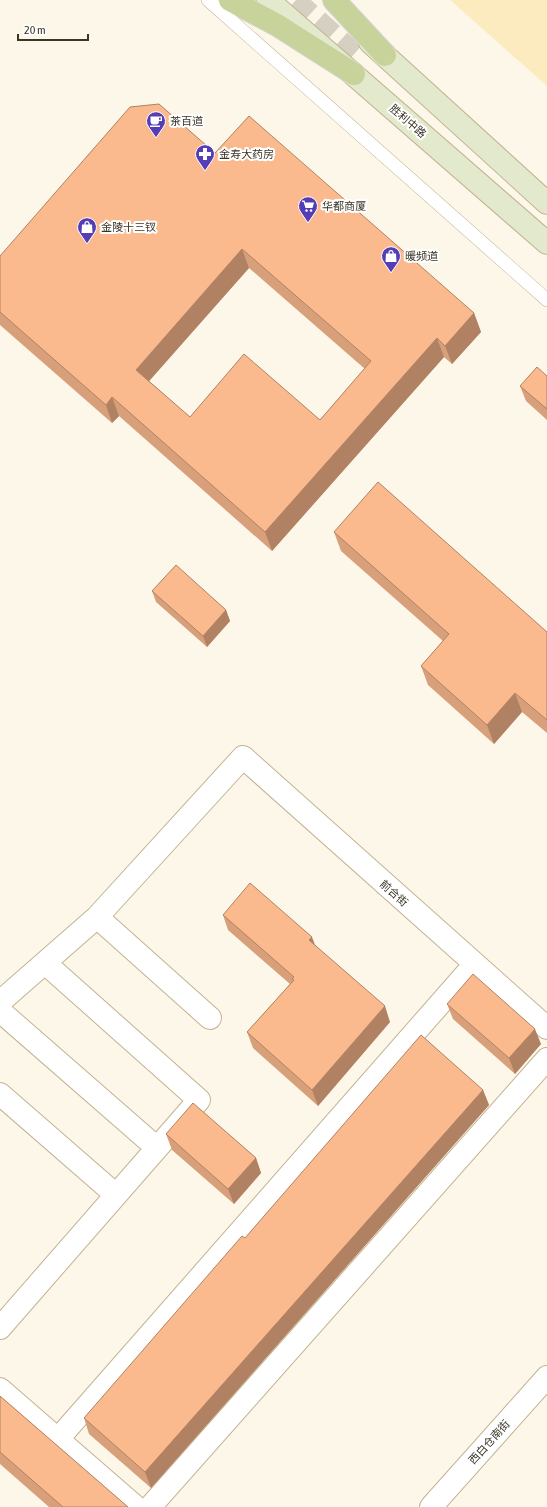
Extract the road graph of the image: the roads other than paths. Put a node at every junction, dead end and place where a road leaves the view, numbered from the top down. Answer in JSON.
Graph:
{"nodes":[{"id":1,"x":208,"y":0,"type":"edge"},
{"id":2,"x":230,"y":0,"type":"edge"},
{"id":3,"x":268,"y":0,"type":"edge"},
{"id":4,"x":321,"y":0,"type":"edge"},
{"id":5,"x":334,"y":0,"type":"edge"},
{"id":6,"x":385,"y":55,"type":"junction"},
{"id":7,"x":354,"y":74,"type":"junction"},
{"id":8,"x":547,"y":203,"type":"edge"},
{"id":9,"x":547,"y":243,"type":"edge"},
{"id":10,"x":547,"y":300,"type":"edge"},
{"id":11,"x":97,"y":917,"type":"junction"},
{"id":12,"x":45,"y":963,"type":"junction"},
{"id":13,"x":474,"y":965,"type":"junction"},
{"id":14,"x":0,"y":1002,"type":"edge"},
{"id":15,"x":0,"y":1011,"type":"edge"},
{"id":16,"x":210,"y":1018,"type":"dead end"},
{"id":17,"x":547,"y":1028,"type":"edge"},
{"id":18,"x":547,"y":1058,"type":"edge"},
{"id":19,"x":0,"y":1094,"type":"edge"},
{"id":20,"x":157,"y":1148,"type":"junction"},
{"id":21,"x":116,"y":1195,"type":"junction"},
{"id":22,"x":0,"y":1328,"type":"edge"},
{"id":23,"x":545,"y":1383,"type":"edge"},
{"id":24,"x":0,"y":1389,"type":"edge"},
{"id":25,"x":58,"y":1439,"type":"junction"},
{"id":26,"x":136,"y":1507,"type":"edge"},
{"id":27,"x":150,"y":1507,"type":"edge"},
{"id":28,"x":431,"y":1507,"type":"edge"}],
"edges":[{"from":1,"to":10,"type":"lane"},
{"from":2,"to":7,"type":"main road"},
{"from":3,"to":7,"type":"main road","name":"胜利中路"},
{"from":4,"to":6,"type":"main road"},
{"from":5,"to":6,"type":"main road"},
{"from":6,"to":8,"type":"main road"},
{"from":7,"to":9,"type":"main road","name":"胜利中路"},
{"from":11,"to":12,"type":"street"},
{"from":11,"to":13,"type":"street","name":"前合街"},
{"from":11,"to":16,"type":"street"},
{"from":12,"to":14,"type":"street"},
{"from":12,"to":20,"type":"street"},
{"from":13,"to":17,"type":"street","name":"前合街"},
{"from":13,"to":25,"type":"street"},
{"from":15,"to":20,"type":"street"},
{"from":18,"to":27,"type":"street"},
{"from":19,"to":21,"type":"street"},
{"from":20,"to":21,"type":"street"},
{"from":21,"to":22,"type":"street"},
{"from":23,"to":28,"type":"street","name":"西白仓南街"},
{"from":24,"to":25,"type":"street"},
{"from":25,"to":26,"type":"street"}]}
